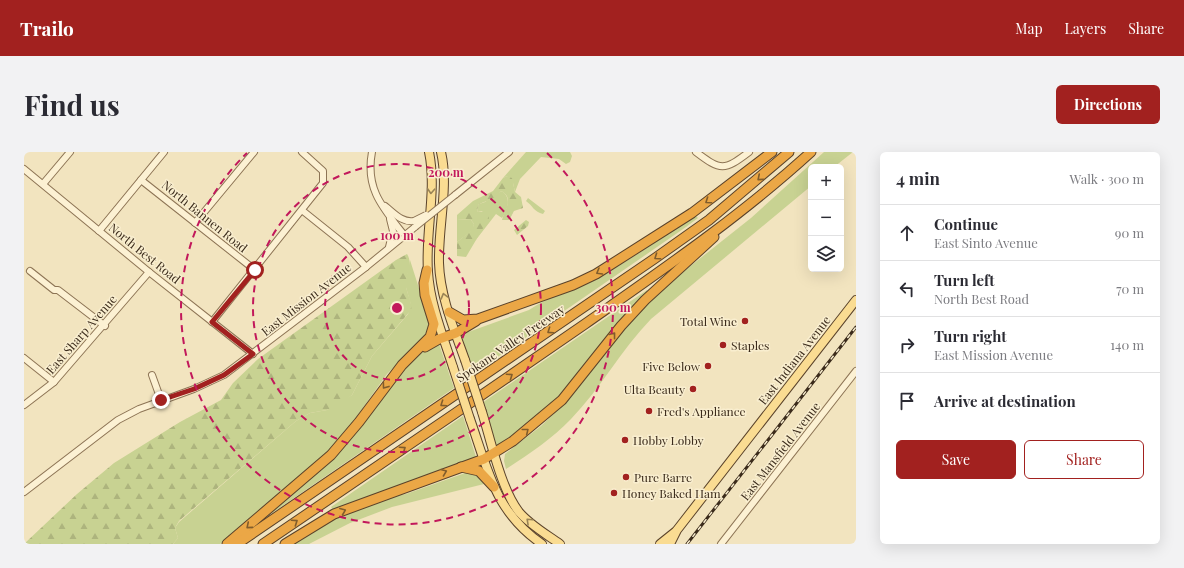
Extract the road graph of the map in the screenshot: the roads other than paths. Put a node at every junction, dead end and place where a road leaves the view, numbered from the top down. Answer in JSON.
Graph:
{"nodes":[{"id":1,"x":70,"y":152,"type":"edge"},
{"id":2,"x":164,"y":152,"type":"edge"},
{"id":3,"x":254,"y":152,"type":"edge"},
{"id":4,"x":302,"y":152,"type":"edge"},
{"id":5,"x":372,"y":152,"type":"edge"},
{"id":6,"x":429,"y":152,"type":"edge"},
{"id":7,"x":441,"y":152,"type":"edge"},
{"id":8,"x":508,"y":152,"type":"edge"},
{"id":9,"x":696,"y":152,"type":"edge"},
{"id":10,"x":750,"y":152,"type":"edge"},
{"id":11,"x":772,"y":152,"type":"edge"},
{"id":12,"x":789,"y":152,"type":"edge"},
{"id":13,"x":811,"y":152,"type":"edge"},
{"id":14,"x":24,"y":169,"type":"edge"},
{"id":15,"x":141,"y":180,"type":"junction"},
{"id":16,"x":43,"y":184,"type":"junction"},
{"id":17,"x":378,"y":199,"type":"junction"},
{"id":18,"x":303,"y":211,"type":"junction"},
{"id":19,"x":388,"y":214,"type":"junction"},
{"id":20,"x":731,"y":220,"type":"junction"},
{"id":21,"x":195,"y":223,"type":"junction"},
{"id":22,"x":414,"y":224,"type":"junction"},
{"id":23,"x":99,"y":230,"type":"junction"},
{"id":24,"x":404,"y":235,"type":"junction"},
{"id":25,"x":388,"y":248,"type":"junction"},
{"id":26,"x":366,"y":267,"type":"junction"},
{"id":27,"x":255,"y":270,"type":"junction"},
{"id":28,"x":427,"y":270,"type":"junction"},
{"id":29,"x":30,"y":271,"type":"dead end"},
{"id":30,"x":150,"y":272,"type":"junction"},
{"id":31,"x":856,"y":300,"type":"edge"},
{"id":32,"x":449,"y":312,"type":"junction"},
{"id":33,"x":478,"y":319,"type":"junction"},
{"id":34,"x":212,"y":322,"type":"junction"},
{"id":35,"x":105,"y":326,"type":"junction"},
{"id":36,"x":456,"y":333,"type":"junction"},
{"id":37,"x":444,"y":338,"type":"junction"},
{"id":38,"x":253,"y":354,"type":"junction"},
{"id":39,"x":410,"y":356,"type":"junction"},
{"id":40,"x":24,"y":358,"type":"edge"},
{"id":41,"x":856,"y":371,"type":"edge"},
{"id":42,"x":152,"y":375,"type":"dead end"},
{"id":43,"x":54,"y":382,"type":"junction"},
{"id":44,"x":161,"y":400,"type":"junction"},
{"id":45,"x":24,"y":405,"type":"edge"},
{"id":46,"x":494,"y":453,"type":"junction"},
{"id":47,"x":484,"y":459,"type":"junction"},
{"id":48,"x":460,"y":467,"type":"junction"},
{"id":49,"x":494,"y":487,"type":"junction"},
{"id":50,"x":24,"y":492,"type":"edge"},
{"id":51,"x":677,"y":530,"type":"junction"},
{"id":52,"x":227,"y":544,"type":"edge"},
{"id":53,"x":237,"y":544,"type":"edge"},
{"id":54,"x":263,"y":544,"type":"edge"},
{"id":55,"x":285,"y":544,"type":"edge"},
{"id":56,"x":542,"y":544,"type":"edge"},
{"id":57,"x":560,"y":544,"type":"edge"},
{"id":58,"x":660,"y":544,"type":"edge"},
{"id":59,"x":670,"y":544,"type":"edge"},
{"id":60,"x":721,"y":544,"type":"edge"}],
"edges":[{"from":1,"to":16,"type":"street"},
{"from":2,"to":15,"type":"street"},
{"from":3,"to":21,"type":"street"},
{"from":4,"to":18,"type":"street"},
{"from":5,"to":17,"type":"street"},
{"from":6,"to":28,"type":"main road","one_way":true},
{"from":32,"to":7,"type":"main road","one_way":true},
{"from":8,"to":22,"type":"street","name":"East Mission Avenue","bridge":true},
{"from":9,"to":10,"type":"street"},
{"from":11,"to":33,"type":"highway","one_way":true},
{"from":12,"to":53,"type":"highway","name":"Spokane Valley Freeway","one_way":true},
{"from":13,"to":20,"type":"highway"},
{"from":14,"to":16,"type":"street","name":"North Best Road"},
{"from":15,"to":21,"type":"street","name":"North Bannen Road"},
{"from":15,"to":23,"type":"street"},
{"from":16,"to":23,"type":"street","name":"North Best Road"},
{"from":17,"to":19,"type":"street"},
{"from":17,"to":22,"type":"street"},
{"from":18,"to":26,"type":"street"},
{"from":18,"to":27,"type":"street"},
{"from":19,"to":24,"type":"street"},
{"from":19,"to":25,"type":"street"},
{"from":46,"to":20,"type":"highway","one_way":true},
{"from":54,"to":20,"type":"highway","one_way":true},
{"from":21,"to":27,"type":"street","name":"North Bannen Road"},
{"from":22,"to":24,"type":"street","name":"East Mission Avenue"},
{"from":23,"to":30,"type":"street","name":"North Best Road"},
{"from":24,"to":25,"type":"street","name":"East Mission Avenue"},
{"from":25,"to":26,"type":"street","name":"East Mission Avenue"},
{"from":26,"to":38,"type":"street","name":"East Mission Avenue"},
{"from":27,"to":34,"type":"street"},
{"from":28,"to":37,"type":"main road"},
{"from":28,"to":39,"type":"highway"},
{"from":29,"to":35,"type":"street"},
{"from":30,"to":34,"type":"street","name":"North Best Road"},
{"from":30,"to":35,"type":"street","name":"East Sharp Avenue"},
{"from":31,"to":51,"type":"main road","name":"East Indiana Avenue"},
{"from":32,"to":33,"type":"highway"},
{"from":32,"to":36,"type":"main road"},
{"from":33,"to":36,"type":"highway"},
{"from":34,"to":38,"type":"street","name":"North Best Road"},
{"from":35,"to":43,"type":"street","name":"East Sharp Avenue"},
{"from":36,"to":37,"type":"highway"},
{"from":36,"to":46,"type":"main road","bridge":true},
{"from":37,"to":39,"type":"highway"},
{"from":37,"to":47,"type":"main road","bridge":true},
{"from":38,"to":44,"type":"street","name":"East Mission Avenue"},
{"from":39,"to":52,"type":"highway","one_way":true},
{"from":40,"to":43,"type":"street"},
{"from":41,"to":60,"type":"street","name":"East Mansfield Avenue"},
{"from":42,"to":44,"type":"street"},
{"from":43,"to":45,"type":"street","name":"East Sharp Avenue"},
{"from":44,"to":50,"type":"street","name":"East Mission Avenue"},
{"from":46,"to":47,"type":"highway"},
{"from":57,"to":46,"type":"main road","one_way":true},
{"from":47,"to":48,"type":"highway"},
{"from":47,"to":49,"type":"main road"},
{"from":48,"to":49,"type":"highway"},
{"from":55,"to":48,"type":"highway","one_way":true},
{"from":49,"to":56,"type":"main road"},
{"from":51,"to":58,"type":"main road","name":"East Indiana Avenue"},
{"from":51,"to":59,"type":"main road","name":"East Indiana Avenue"}]}
